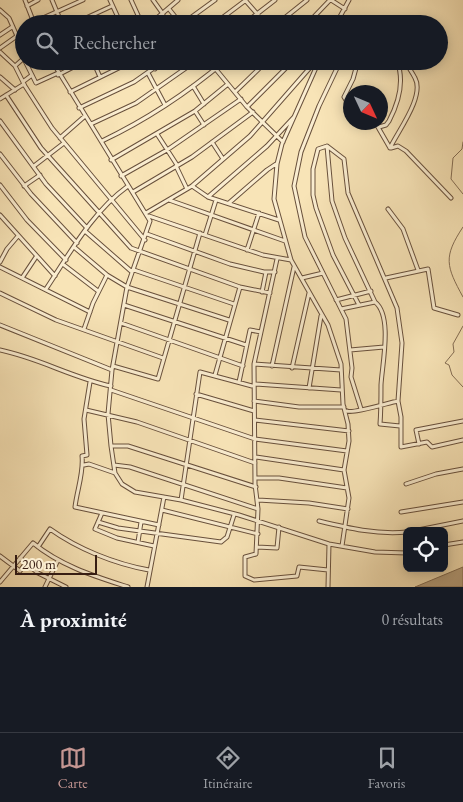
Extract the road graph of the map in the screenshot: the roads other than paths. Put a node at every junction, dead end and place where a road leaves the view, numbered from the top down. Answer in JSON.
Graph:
{"nodes":[{"id":1,"x":25,"y":0,"type":"edge"},
{"id":2,"x":38,"y":0,"type":"edge"},
{"id":3,"x":52,"y":0,"type":"edge"},
{"id":4,"x":83,"y":0,"type":"edge"},
{"id":5,"x":110,"y":0,"type":"edge"},
{"id":6,"x":130,"y":0,"type":"edge"},
{"id":7,"x":153,"y":0,"type":"edge"},
{"id":8,"x":178,"y":0,"type":"edge"},
{"id":9,"x":215,"y":0,"type":"edge"},
{"id":10,"x":246,"y":0,"type":"edge"},
{"id":11,"x":275,"y":0,"type":"edge"},
{"id":12,"x":307,"y":0,"type":"edge"},
{"id":13,"x":330,"y":0,"type":"edge"},
{"id":14,"x":350,"y":0,"type":"edge"},
{"id":15,"x":27,"y":6,"type":"junction"},
{"id":16,"x":112,"y":6,"type":"junction"},
{"id":17,"x":169,"y":9,"type":"junction"},
{"id":18,"x":345,"y":9,"type":"junction"},
{"id":19,"x":0,"y":10,"type":"edge"},
{"id":20,"x":57,"y":11,"type":"junction"},
{"id":21,"x":163,"y":14,"type":"joint"},
{"id":22,"x":257,"y":14,"type":"joint"},
{"id":23,"x":31,"y":15,"type":"edge"},
{"id":24,"x":49,"y":15,"type":"edge"},
{"id":25,"x":59,"y":15,"type":"edge"},
{"id":26,"x":92,"y":15,"type":"edge"},
{"id":27,"x":116,"y":15,"type":"edge"},
{"id":28,"x":138,"y":15,"type":"edge"},
{"id":29,"x":174,"y":15,"type":"edge"},
{"id":30,"x":194,"y":15,"type":"edge"},
{"id":31,"x":226,"y":15,"type":"edge"},
{"id":32,"x":288,"y":15,"type":"edge"},
{"id":33,"x":316,"y":15,"type":"edge"},
{"id":34,"x":341,"y":15,"type":"edge"},
{"id":35,"x":12,"y":27,"type":"junction"},
{"id":36,"x":15,"y":34,"type":"edge"},
{"id":37,"x":0,"y":35,"type":"edge"},
{"id":38,"x":15,"y":37,"type":"edge"},
{"id":39,"x":0,"y":50,"type":"edge"},
{"id":40,"x":15,"y":66,"type":"edge"},
{"id":41,"x":17,"y":70,"type":"edge"},
{"id":42,"x":30,"y":70,"type":"edge"},
{"id":43,"x":56,"y":70,"type":"edge"},
{"id":44,"x":65,"y":70,"type":"edge"},
{"id":45,"x":96,"y":70,"type":"edge"},
{"id":46,"x":114,"y":70,"type":"edge"},
{"id":47,"x":153,"y":70,"type":"edge"},
{"id":48,"x":183,"y":70,"type":"edge"},
{"id":49,"x":215,"y":70,"type":"edge"},
{"id":50,"x":217,"y":70,"type":"edge"},
{"id":51,"x":258,"y":70,"type":"edge"},
{"id":52,"x":284,"y":70,"type":"edge"},
{"id":53,"x":307,"y":70,"type":"edge"},
{"id":54,"x":316,"y":70,"type":"edge"},
{"id":55,"x":336,"y":70,"type":"edge"},
{"id":56,"x":356,"y":70,"type":"edge"},
{"id":57,"x":400,"y":70,"type":"edge"},
{"id":58,"x":410,"y":70,"type":"edge"},
{"id":59,"x":148,"y":73,"type":"junction"},
{"id":60,"x":58,"y":74,"type":"junction"},
{"id":61,"x":32,"y":75,"type":"junction"},
{"id":62,"x":0,"y":77,"type":"edge"},
{"id":63,"x":100,"y":77,"type":"junction"},
{"id":64,"x":24,"y":82,"type":"junction"},
{"id":65,"x":228,"y":84,"type":"junction"},
{"id":66,"x":350,"y":85,"type":"edge"},
{"id":67,"x":192,"y":86,"type":"junction"},
{"id":68,"x":158,"y":88,"type":"junction"},
{"id":69,"x":15,"y":90,"type":"junction"},
{"id":70,"x":70,"y":92,"type":"junction"},
{"id":71,"x":235,"y":92,"type":"junction"},
{"id":72,"x":6,"y":95,"type":"junction"},
{"id":73,"x":0,"y":99,"type":"edge"},
{"id":74,"x":241,"y":99,"type":"junction"},
{"id":75,"x":204,"y":104,"type":"junction"},
{"id":76,"x":166,"y":106,"type":"junction"},
{"id":77,"x":247,"y":107,"type":"junction"},
{"id":78,"x":80,"y":108,"type":"junction"},
{"id":79,"x":195,"y":111,"type":"junction"},
{"id":80,"x":253,"y":112,"type":"junction"},
{"id":81,"x":296,"y":115,"type":"junction"},
{"id":82,"x":85,"y":116,"type":"junction"},
{"id":83,"x":0,"y":121,"type":"edge"},
{"id":84,"x":388,"y":122,"type":"edge"},
{"id":85,"x":262,"y":123,"type":"junction"},
{"id":86,"x":91,"y":124,"type":"junction"},
{"id":87,"x":204,"y":125,"type":"junction"},
{"id":88,"x":381,"y":130,"type":"edge"},
{"id":89,"x":157,"y":134,"type":"junction"},
{"id":90,"x":276,"y":136,"type":"junction"},
{"id":91,"x":60,"y":138,"type":"junction"},
{"id":92,"x":102,"y":141,"type":"junction"},
{"id":93,"x":212,"y":142,"type":"junction"},
{"id":94,"x":282,"y":142,"type":"junction"},
{"id":95,"x":64,"y":143,"type":"junction"},
{"id":96,"x":327,"y":146,"type":"junction"},
{"id":97,"x":390,"y":148,"type":"junction"},
{"id":98,"x":167,"y":150,"type":"junction"},
{"id":99,"x":0,"y":154,"type":"edge"},
{"id":100,"x":48,"y":156,"type":"junction"},
{"id":101,"x":222,"y":159,"type":"junction"},
{"id":102,"x":111,"y":160,"type":"junction"},
{"id":103,"x":277,"y":164,"type":"junction"},
{"id":104,"x":34,"y":166,"type":"junction"},
{"id":105,"x":176,"y":166,"type":"junction"},
{"id":106,"x":40,"y":175,"type":"junction"},
{"id":107,"x":122,"y":176,"type":"junction"},
{"id":108,"x":0,"y":185,"type":"edge"},
{"id":109,"x":24,"y":186,"type":"junction"},
{"id":110,"x":128,"y":186,"type":"junction"},
{"id":111,"x":192,"y":186,"type":"junction"},
{"id":112,"x":187,"y":189,"type":"junction"},
{"id":113,"x":133,"y":192,"type":"junction"},
{"id":114,"x":208,"y":197,"type":"junction"},
{"id":115,"x":111,"y":198,"type":"junction"},
{"id":116,"x":451,"y":198,"type":"dead end"},
{"id":117,"x":168,"y":200,"type":"junction"},
{"id":118,"x":216,"y":200,"type":"junction"},
{"id":119,"x":229,"y":203,"type":"junction"},
{"id":120,"x":388,"y":208,"type":"dead end"},
{"id":121,"x":98,"y":212,"type":"junction"},
{"id":122,"x":259,"y":212,"type":"junction"},
{"id":123,"x":147,"y":214,"type":"junction"},
{"id":124,"x":0,"y":216,"type":"edge"},
{"id":125,"x":211,"y":216,"type":"junction"},
{"id":126,"x":279,"y":220,"type":"junction"},
{"id":127,"x":86,"y":229,"type":"junction"},
{"id":128,"x":253,"y":230,"type":"junction"},
{"id":129,"x":200,"y":233,"type":"junction"},
{"id":130,"x":146,"y":234,"type":"junction"},
{"id":131,"x":205,"y":235,"type":"junction"},
{"id":132,"x":18,"y":236,"type":"junction"},
{"id":133,"x":145,"y":240,"type":"junction"},
{"id":134,"x":285,"y":241,"type":"junction"},
{"id":135,"x":77,"y":243,"type":"junction"},
{"id":136,"x":74,"y":247,"type":"junction"},
{"id":137,"x":246,"y":250,"type":"junction"},
{"id":138,"x":194,"y":252,"type":"junction"},
{"id":139,"x":140,"y":253,"type":"junction"},
{"id":140,"x":36,"y":257,"type":"junction"},
{"id":141,"x":277,"y":259,"type":"junction"},
{"id":142,"x":66,"y":260,"type":"junction"},
{"id":143,"x":291,"y":260,"type":"junction"},
{"id":144,"x":0,"y":262,"type":"edge"},
{"id":145,"x":64,"y":265,"type":"junction"},
{"id":146,"x":294,"y":266,"type":"junction"},
{"id":147,"x":0,"y":268,"type":"edge"},
{"id":148,"x":190,"y":269,"type":"junction"},
{"id":149,"x":134,"y":270,"type":"junction"},
{"id":150,"x":418,"y":270,"type":"junction"},
{"id":151,"x":266,"y":271,"type":"junction"},
{"id":152,"x":275,"y":272,"type":"junction"},
{"id":153,"x":322,"y":273,"type":"junction"},
{"id":154,"x":107,"y":275,"type":"junction"},
{"id":155,"x":55,"y":276,"type":"junction"},
{"id":156,"x":22,"y":278,"type":"junction"},
{"id":157,"x":302,"y":278,"type":"junction"},
{"id":158,"x":386,"y":278,"type":"junction"},
{"id":159,"x":127,"y":287,"type":"junction"},
{"id":160,"x":185,"y":287,"type":"junction"},
{"id":161,"x":240,"y":287,"type":"junction"},
{"id":162,"x":46,"y":289,"type":"junction"},
{"id":163,"x":98,"y":290,"type":"junction"},
{"id":164,"x":371,"y":291,"type":"junction"},
{"id":165,"x":262,"y":292,"type":"junction"},
{"id":166,"x":0,"y":293,"type":"edge"},
{"id":167,"x":270,"y":293,"type":"junction"},
{"id":168,"x":309,"y":293,"type":"junction"},
{"id":169,"x":354,"y":294,"type":"junction"},
{"id":170,"x":336,"y":300,"type":"junction"},
{"id":171,"x":376,"y":302,"type":"junction"},
{"id":172,"x":179,"y":304,"type":"junction"},
{"id":173,"x":234,"y":304,"type":"junction"},
{"id":174,"x":124,"y":305,"type":"junction"},
{"id":175,"x":359,"y":305,"type":"junction"},
{"id":176,"x":341,"y":309,"type":"junction"},
{"id":177,"x":90,"y":312,"type":"junction"},
{"id":178,"x":458,"y":315,"type":"dead end"},
{"id":179,"x":321,"y":316,"type":"junction"},
{"id":180,"x":229,"y":320,"type":"junction"},
{"id":181,"x":121,"y":323,"type":"junction"},
{"id":182,"x":174,"y":323,"type":"junction"},
{"id":183,"x":0,"y":326,"type":"edge"},
{"id":184,"x":84,"y":329,"type":"junction"},
{"id":185,"x":261,"y":332,"type":"junction"},
{"id":186,"x":225,"y":339,"type":"junction"},
{"id":187,"x":170,"y":340,"type":"junction"},
{"id":188,"x":117,"y":341,"type":"junction"},
{"id":189,"x":246,"y":345,"type":"junction"},
{"id":190,"x":384,"y":347,"type":"junction"},
{"id":191,"x":0,"y":350,"type":"edge"},
{"id":192,"x":350,"y":350,"type":"junction"},
{"id":193,"x":219,"y":357,"type":"junction"},
{"id":194,"x":164,"y":358,"type":"junction"},
{"id":195,"x":254,"y":364,"type":"junction"},
{"id":196,"x":243,"y":366,"type":"junction"},
{"id":197,"x":272,"y":366,"type":"junction"},
{"id":198,"x":113,"y":368,"type":"junction"},
{"id":199,"x":292,"y":368,"type":"junction"},
{"id":200,"x":311,"y":368,"type":"junction"},
{"id":201,"x":341,"y":370,"type":"junction"},
{"id":202,"x":215,"y":375,"type":"junction"},
{"id":203,"x":90,"y":382,"type":"junction"},
{"id":204,"x":239,"y":382,"type":"junction"},
{"id":205,"x":252,"y":386,"type":"junction"},
{"id":206,"x":111,"y":388,"type":"junction"},
{"id":207,"x":309,"y":388,"type":"junction"},
{"id":208,"x":341,"y":390,"type":"junction"},
{"id":209,"x":196,"y":394,"type":"junction"},
{"id":210,"x":254,"y":401,"type":"junction"},
{"id":211,"x":398,"y":401,"type":"junction"},
{"id":212,"x":382,"y":404,"type":"junction"},
{"id":213,"x":344,"y":407,"type":"junction"},
{"id":214,"x":360,"y":409,"type":"junction"},
{"id":215,"x":86,"y":410,"type":"junction"},
{"id":216,"x":254,"y":411,"type":"junction"},
{"id":217,"x":346,"y":411,"type":"junction"},
{"id":218,"x":108,"y":414,"type":"junction"},
{"id":219,"x":193,"y":418,"type":"junction"},
{"id":220,"x":255,"y":420,"type":"junction"},
{"id":221,"x":463,"y":421,"type":"edge"},
{"id":222,"x":400,"y":426,"type":"junction"},
{"id":223,"x":348,"y":431,"type":"junction"},
{"id":224,"x":255,"y":439,"type":"junction"},
{"id":225,"x":463,"y":440,"type":"edge"},
{"id":226,"x":190,"y":441,"type":"junction"},
{"id":227,"x":419,"y":444,"type":"junction"},
{"id":228,"x":111,"y":446,"type":"junction"},
{"id":229,"x":347,"y":451,"type":"junction"},
{"id":230,"x":256,"y":457,"type":"junction"},
{"id":231,"x":255,"y":463,"type":"junction"},
{"id":232,"x":186,"y":464,"type":"junction"},
{"id":233,"x":84,"y":465,"type":"junction"},
{"id":234,"x":114,"y":465,"type":"junction"},
{"id":235,"x":463,"y":469,"type":"edge"},
{"id":236,"x":344,"y":470,"type":"junction"},
{"id":237,"x":116,"y":473,"type":"junction"},
{"id":238,"x":257,"y":478,"type":"junction"},
{"id":239,"x":406,"y":484,"type":"dead end"},
{"id":240,"x":182,"y":485,"type":"junction"},
{"id":241,"x":256,"y":487,"type":"junction"},
{"id":242,"x":347,"y":488,"type":"junction"},
{"id":243,"x":164,"y":497,"type":"junction"},
{"id":244,"x":181,"y":500,"type":"junction"},
{"id":245,"x":258,"y":500,"type":"junction"},
{"id":246,"x":463,"y":502,"type":"edge"},
{"id":247,"x":258,"y":509,"type":"junction"},
{"id":248,"x":348,"y":509,"type":"junction"},
{"id":249,"x":162,"y":510,"type":"junction"},
{"id":250,"x":401,"y":512,"type":"dead end"},
{"id":251,"x":102,"y":513,"type":"junction"},
{"id":252,"x":234,"y":515,"type":"junction"},
{"id":253,"x":258,"y":521,"type":"junction"},
{"id":254,"x":319,"y":521,"type":"dead end"},
{"id":255,"x":463,"y":521,"type":"edge"},
{"id":256,"x":98,"y":522,"type":"junction"},
{"id":257,"x":141,"y":522,"type":"junction"},
{"id":258,"x":159,"y":525,"type":"junction"},
{"id":259,"x":232,"y":527,"type":"junction"},
{"id":260,"x":280,"y":527,"type":"junction"},
{"id":261,"x":345,"y":527,"type":"junction"},
{"id":262,"x":433,"y":527,"type":"edge"},
{"id":263,"x":140,"y":531,"type":"junction"},
{"id":264,"x":403,"y":532,"type":"edge"},
{"id":265,"x":157,"y":534,"type":"junction"},
{"id":266,"x":258,"y":534,"type":"junction"},
{"id":267,"x":138,"y":542,"type":"junction"},
{"id":268,"x":463,"y":542,"type":"edge"},
{"id":269,"x":329,"y":544,"type":"junction"},
{"id":270,"x":448,"y":545,"type":"edge"},
{"id":271,"x":154,"y":546,"type":"junction"},
{"id":272,"x":342,"y":546,"type":"junction"},
{"id":273,"x":38,"y":547,"type":"junction"},
{"id":274,"x":257,"y":547,"type":"junction"},
{"id":275,"x":403,"y":553,"type":"edge"},
{"id":276,"x":0,"y":556,"type":"edge"},
{"id":277,"x":20,"y":558,"type":"junction"},
{"id":278,"x":58,"y":560,"type":"junction"},
{"id":279,"x":26,"y":564,"type":"junction"},
{"id":280,"x":12,"y":566,"type":"junction"},
{"id":281,"x":149,"y":570,"type":"junction"},
{"id":282,"x":328,"y":570,"type":"junction"},
{"id":283,"x":49,"y":578,"type":"junction"},
{"id":284,"x":110,"y":581,"type":"junction"},
{"id":285,"x":0,"y":582,"type":"edge"},
{"id":286,"x":46,"y":587,"type":"edge"},
{"id":287,"x":66,"y":587,"type":"edge"},
{"id":288,"x":108,"y":587,"type":"edge"},
{"id":289,"x":128,"y":587,"type":"edge"},
{"id":290,"x":147,"y":587,"type":"edge"},
{"id":291,"x":328,"y":587,"type":"edge"}],
"edges":[{"from":1,"to":15,"type":"street"},
{"from":2,"to":15,"type":"street"},
{"from":3,"to":20,"type":"street"},
{"from":4,"to":20,"type":"street"},
{"from":5,"to":16,"type":"street"},
{"from":6,"to":28,"type":"street"},
{"from":7,"to":21,"type":"street"},
{"from":8,"to":17,"type":"street"},
{"from":9,"to":30,"type":"street"},
{"from":10,"to":22,"type":"street"},
{"from":10,"to":31,"type":"street"},
{"from":11,"to":22,"type":"street"},
{"from":12,"to":32,"type":"street"},
{"from":13,"to":18,"type":"street"},
{"from":13,"to":33,"type":"street"},
{"from":14,"to":18,"type":"street"},
{"from":15,"to":23,"type":"street"},
{"from":16,"to":26,"type":"street"},
{"from":16,"to":27,"type":"street"},
{"from":17,"to":21,"type":"street"},
{"from":17,"to":29,"type":"street"},
{"from":18,"to":34,"type":"street"},
{"from":19,"to":35,"type":"street"},
{"from":20,"to":24,"type":"street"},
{"from":20,"to":25,"type":"street"},
{"from":35,"to":36,"type":"street"},
{"from":35,"to":37,"type":"street"},
{"from":38,"to":39,"type":"street"},
{"from":39,"to":40,"type":"street"},
{"from":41,"to":64,"type":"street"},
{"from":42,"to":61,"type":"street"},
{"from":43,"to":60,"type":"street"},
{"from":44,"to":60,"type":"street"},
{"from":45,"to":63,"type":"street"},
{"from":46,"to":63,"type":"street"},
{"from":47,"to":59,"type":"street"},
{"from":48,"to":68,"type":"street"},
{"from":49,"to":67,"type":"street"},
{"from":50,"to":65,"type":"street"},
{"from":51,"to":71,"type":"street"},
{"from":52,"to":77,"type":"street"},
{"from":53,"to":85,"type":"street"},
{"from":54,"to":81,"type":"street"},
{"from":55,"to":153,"type":"street"},
{"from":56,"to":66,"type":"street"},
{"from":57,"to":84,"type":"street"},
{"from":58,"to":97,"type":"street"},
{"from":59,"to":68,"type":"street"},
{"from":59,"to":78,"type":"street"},
{"from":60,"to":61,"type":"street"},
{"from":60,"to":70,"type":"street"},
{"from":61,"to":64,"type":"street"},
{"from":62,"to":69,"type":"street"},
{"from":63,"to":70,"type":"street"},
{"from":64,"to":69,"type":"street"},
{"from":64,"to":91,"type":"street"},
{"from":65,"to":71,"type":"street"},
{"from":65,"to":75,"type":"street"},
{"from":67,"to":75,"type":"street"},
{"from":67,"to":76,"type":"street"},
{"from":68,"to":76,"type":"street"},
{"from":68,"to":86,"type":"street"},
{"from":69,"to":72,"type":"street"},
{"from":70,"to":78,"type":"street"},
{"from":71,"to":74,"type":"street"},
{"from":72,"to":73,"type":"street"},
{"from":72,"to":100,"type":"street"},
{"from":74,"to":77,"type":"street"},
{"from":74,"to":87,"type":"street"},
{"from":75,"to":79,"type":"street"},
{"from":76,"to":92,"type":"street"},
{"from":77,"to":80,"type":"street"},
{"from":78,"to":82,"type":"street"},
{"from":79,"to":87,"type":"street"},
{"from":79,"to":89,"type":"street"},
{"from":80,"to":85,"type":"street"},
{"from":80,"to":93,"type":"street"},
{"from":81,"to":90,"type":"street"},
{"from":81,"to":94,"type":"street"},
{"from":82,"to":86,"type":"street"},
{"from":82,"to":91,"type":"street"},
{"from":83,"to":104,"type":"street"},
{"from":85,"to":90,"type":"street"},
{"from":85,"to":101,"type":"street"},
{"from":86,"to":92,"type":"street"},
{"from":87,"to":98,"type":"street"},
{"from":88,"to":97,"type":"street"},
{"from":89,"to":98,"type":"street"},
{"from":89,"to":102,"type":"street"},
{"from":90,"to":94,"type":"street"},
{"from":90,"to":114,"type":"street"},
{"from":91,"to":95,"type":"street"},
{"from":92,"to":102,"type":"street"},
{"from":93,"to":101,"type":"street"},
{"from":93,"to":105,"type":"street"},
{"from":94,"to":103,"type":"street"},
{"from":95,"to":100,"type":"street"},
{"from":95,"to":115,"type":"street"},
{"from":96,"to":158,"type":"street"},
{"from":96,"to":164,"type":"street"},
{"from":96,"to":169,"type":"street"},
{"from":97,"to":116,"type":"street"},
{"from":98,"to":105,"type":"street"},
{"from":98,"to":107,"type":"street"},
{"from":99,"to":109,"type":"street"},
{"from":100,"to":104,"type":"street"},
{"from":100,"to":121,"type":"street"},
{"from":101,"to":111,"type":"street"},
{"from":102,"to":107,"type":"street"},
{"from":103,"to":119,"type":"street"},
{"from":103,"to":126,"type":"street"},
{"from":104,"to":106,"type":"street"},
{"from":105,"to":112,"type":"street"},
{"from":105,"to":113,"type":"street"},
{"from":106,"to":109,"type":"street"},
{"from":106,"to":127,"type":"street"},
{"from":107,"to":110,"type":"street"},
{"from":108,"to":142,"type":"street"},
{"from":109,"to":135,"type":"street"},
{"from":110,"to":113,"type":"street"},
{"from":110,"to":115,"type":"street"},
{"from":111,"to":112,"type":"street"},
{"from":111,"to":114,"type":"street"},
{"from":112,"to":117,"type":"street"},
{"from":113,"to":123,"type":"street"},
{"from":114,"to":118,"type":"street"},
{"from":115,"to":121,"type":"street"},
{"from":115,"to":133,"type":"street"},
{"from":117,"to":123,"type":"street"},
{"from":117,"to":125,"type":"street"},
{"from":118,"to":119,"type":"street"},
{"from":118,"to":125,"type":"street"},
{"from":119,"to":122,"type":"street"},
{"from":120,"to":150,"type":"street"},
{"from":121,"to":127,"type":"street"},
{"from":121,"to":139,"type":"street"},
{"from":122,"to":126,"type":"street"},
{"from":122,"to":128,"type":"street"},
{"from":123,"to":129,"type":"street"},
{"from":123,"to":130,"type":"street"},
{"from":124,"to":132,"type":"street"},
{"from":125,"to":128,"type":"street"},
{"from":125,"to":131,"type":"street"},
{"from":126,"to":134,"type":"street"},
{"from":127,"to":135,"type":"street"},
{"from":127,"to":149,"type":"street"},
{"from":128,"to":134,"type":"street"},
{"from":128,"to":137,"type":"street"},
{"from":129,"to":131,"type":"street"},
{"from":129,"to":138,"type":"street"},
{"from":130,"to":133,"type":"street"},
{"from":130,"to":138,"type":"street"},
{"from":131,"to":137,"type":"street"},
{"from":132,"to":140,"type":"street"},
{"from":132,"to":144,"type":"street"},
{"from":133,"to":139,"type":"street"},
{"from":134,"to":143,"type":"street"},
{"from":135,"to":136,"type":"street"},
{"from":136,"to":142,"type":"street"},
{"from":136,"to":154,"type":"street"},
{"from":137,"to":141,"type":"street"},
{"from":138,"to":148,"type":"street"},
{"from":138,"to":151,"type":"street"},
{"from":139,"to":148,"type":"street"},
{"from":139,"to":149,"type":"street"},
{"from":140,"to":155,"type":"street"},
{"from":140,"to":156,"type":"street"},
{"from":141,"to":143,"type":"street"},
{"from":141,"to":152,"type":"street"},
{"from":142,"to":145,"type":"street"},
{"from":143,"to":146,"type":"street"},
{"from":145,"to":155,"type":"street"},
{"from":145,"to":163,"type":"street"},
{"from":146,"to":157,"type":"street"},
{"from":146,"to":197,"type":"street"},
{"from":147,"to":156,"type":"street"},
{"from":148,"to":160,"type":"street"},
{"from":148,"to":161,"type":"street"},
{"from":149,"to":159,"type":"street"},
{"from":149,"to":160,"type":"street"},
{"from":150,"to":158,"type":"street"},
{"from":150,"to":178,"type":"street"},
{"from":151,"to":152,"type":"street"},
{"from":151,"to":165,"type":"street"},
{"from":152,"to":167,"type":"street"},
{"from":153,"to":157,"type":"street"},
{"from":153,"to":170,"type":"street"},
{"from":154,"to":159,"type":"street"},
{"from":154,"to":163,"type":"street"},
{"from":155,"to":162,"type":"street"},
{"from":156,"to":162,"type":"street"},
{"from":157,"to":168,"type":"street"},
{"from":158,"to":211,"type":"street"},
{"from":159,"to":172,"type":"street"},
{"from":159,"to":174,"type":"street"},
{"from":160,"to":172,"type":"street"},
{"from":160,"to":173,"type":"street"},
{"from":161,"to":165,"type":"street"},
{"from":161,"to":173,"type":"street"},
{"from":162,"to":177,"type":"street"},
{"from":163,"to":177,"type":"street"},
{"from":164,"to":169,"type":"street"},
{"from":164,"to":171,"type":"street"},
{"from":165,"to":167,"type":"street"},
{"from":166,"to":184,"type":"street"},
{"from":167,"to":185,"type":"street"},
{"from":168,"to":179,"type":"street"},
{"from":168,"to":199,"type":"street"},
{"from":169,"to":170,"type":"street"},
{"from":169,"to":175,"type":"street"},
{"from":170,"to":176,"type":"street"},
{"from":171,"to":175,"type":"street"},
{"from":171,"to":190,"type":"street"},
{"from":172,"to":180,"type":"street"},
{"from":172,"to":182,"type":"street"},
{"from":173,"to":180,"type":"street"},
{"from":174,"to":181,"type":"street"},
{"from":174,"to":182,"type":"street"},
{"from":175,"to":176,"type":"street"},
{"from":176,"to":192,"type":"street"},
{"from":177,"to":184,"type":"street"},
{"from":179,"to":200,"type":"street"},
{"from":179,"to":201,"type":"street"},
{"from":180,"to":186,"type":"street"},
{"from":181,"to":187,"type":"street"},
{"from":181,"to":188,"type":"street"},
{"from":182,"to":186,"type":"street"},
{"from":182,"to":187,"type":"street"},
{"from":183,"to":198,"type":"street"},
{"from":184,"to":188,"type":"street"},
{"from":185,"to":189,"type":"street"},
{"from":185,"to":195,"type":"street"},
{"from":186,"to":189,"type":"street"},
{"from":186,"to":193,"type":"street"},
{"from":187,"to":193,"type":"street"},
{"from":187,"to":194,"type":"street"},
{"from":188,"to":194,"type":"street"},
{"from":188,"to":198,"type":"street"},
{"from":189,"to":196,"type":"street"},
{"from":190,"to":192,"type":"street"},
{"from":190,"to":212,"type":"street"},
{"from":191,"to":203,"type":"street"},
{"from":192,"to":214,"type":"street"},
{"from":193,"to":196,"type":"street"},
{"from":193,"to":202,"type":"street"},
{"from":194,"to":198,"type":"street"},
{"from":195,"to":197,"type":"street"},
{"from":195,"to":205,"type":"street"},
{"from":196,"to":204,"type":"street"},
{"from":197,"to":199,"type":"street"},
{"from":198,"to":206,"type":"street"},
{"from":199,"to":200,"type":"street"},
{"from":200,"to":201,"type":"street"},
{"from":200,"to":207,"type":"street"},
{"from":201,"to":208,"type":"street"},
{"from":202,"to":204,"type":"street"},
{"from":202,"to":209,"type":"street"},
{"from":203,"to":206,"type":"street"},
{"from":203,"to":215,"type":"street"},
{"from":204,"to":205,"type":"street"},
{"from":205,"to":207,"type":"street"},
{"from":205,"to":210,"type":"street"},
{"from":206,"to":218,"type":"street"},
{"from":206,"to":219,"type":"street"},
{"from":207,"to":208,"type":"street"},
{"from":208,"to":213,"type":"street"},
{"from":209,"to":216,"type":"street"},
{"from":209,"to":219,"type":"street"},
{"from":210,"to":213,"type":"street"},
{"from":210,"to":216,"type":"street"},
{"from":211,"to":212,"type":"street"},
{"from":211,"to":222,"type":"street"},
{"from":212,"to":214,"type":"street"},
{"from":212,"to":222,"type":"street"},
{"from":213,"to":217,"type":"street"},
{"from":214,"to":217,"type":"street"},
{"from":215,"to":218,"type":"street"},
{"from":215,"to":233,"type":"street"},
{"from":216,"to":220,"type":"street"},
{"from":217,"to":223,"type":"street"},
{"from":218,"to":226,"type":"street"},
{"from":218,"to":228,"type":"street"},
{"from":219,"to":224,"type":"street"},
{"from":219,"to":226,"type":"street"},
{"from":220,"to":223,"type":"street"},
{"from":220,"to":224,"type":"street"},
{"from":221,"to":227,"type":"street"},
{"from":222,"to":227,"type":"street"},
{"from":223,"to":229,"type":"street"},
{"from":224,"to":229,"type":"street"},
{"from":224,"to":230,"type":"street"},
{"from":225,"to":227,"type":"street"},
{"from":226,"to":231,"type":"street"},
{"from":226,"to":232,"type":"street"},
{"from":228,"to":232,"type":"street"},
{"from":228,"to":234,"type":"street"},
{"from":229,"to":236,"type":"street"},
{"from":230,"to":231,"type":"street"},
{"from":230,"to":236,"type":"street"},
{"from":231,"to":238,"type":"street"},
{"from":232,"to":240,"type":"street"},
{"from":232,"to":241,"type":"street"},
{"from":233,"to":237,"type":"street"},
{"from":233,"to":251,"type":"street"},
{"from":234,"to":237,"type":"street"},
{"from":234,"to":240,"type":"street"},
{"from":235,"to":239,"type":"street"},
{"from":236,"to":242,"type":"street"},
{"from":237,"to":243,"type":"street"},
{"from":238,"to":241,"type":"street"},
{"from":238,"to":242,"type":"street"},
{"from":240,"to":244,"type":"street"},
{"from":240,"to":247,"type":"street"},
{"from":241,"to":245,"type":"street"},
{"from":242,"to":248,"type":"street"},
{"from":243,"to":244,"type":"street"},
{"from":243,"to":249,"type":"street"},
{"from":244,"to":252,"type":"street"},
{"from":245,"to":247,"type":"street"},
{"from":245,"to":248,"type":"street"},
{"from":246,"to":250,"type":"street"},
{"from":247,"to":253,"type":"street"},
{"from":248,"to":261,"type":"street"},
{"from":249,"to":258,"type":"street"},
{"from":249,"to":259,"type":"street"},
{"from":251,"to":256,"type":"street"},
{"from":251,"to":257,"type":"street"},
{"from":252,"to":253,"type":"street"},
{"from":252,"to":259,"type":"street"},
{"from":253,"to":260,"type":"street"},
{"from":253,"to":266,"type":"street"},
{"from":254,"to":261,"type":"street"},
{"from":255,"to":262,"type":"street"},
{"from":256,"to":263,"type":"street"},
{"from":256,"to":267,"type":"street"},
{"from":257,"to":258,"type":"street"},
{"from":257,"to":263,"type":"street"},
{"from":258,"to":265,"type":"street"},
{"from":259,"to":265,"type":"street"},
{"from":259,"to":266,"type":"street"},
{"from":260,"to":269,"type":"street"},
{"from":260,"to":274,"type":"street"},
{"from":261,"to":264,"type":"street"},
{"from":261,"to":272,"type":"street"},
{"from":263,"to":265,"type":"street"},
{"from":263,"to":267,"type":"street"},
{"from":265,"to":271,"type":"street"},
{"from":266,"to":274,"type":"street"},
{"from":267,"to":271,"type":"street"},
{"from":268,"to":270,"type":"street"},
{"from":269,"to":272,"type":"street"},
{"from":269,"to":282,"type":"street"},
{"from":271,"to":281,"type":"street"},
{"from":272,"to":275,"type":"street"},
{"from":273,"to":277,"type":"street"},
{"from":273,"to":278,"type":"street"},
{"from":273,"to":281,"type":"street"},
{"from":274,"to":282,"type":"street"},
{"from":276,"to":280,"type":"street"},
{"from":277,"to":279,"type":"street"},
{"from":277,"to":280,"type":"street"},
{"from":278,"to":283,"type":"street"},
{"from":278,"to":284,"type":"street"},
{"from":279,"to":280,"type":"street"},
{"from":279,"to":283,"type":"street"},
{"from":280,"to":285,"type":"street"},
{"from":281,"to":290,"type":"street"},
{"from":282,"to":291,"type":"street"},
{"from":283,"to":286,"type":"street"},
{"from":283,"to":287,"type":"street"},
{"from":284,"to":288,"type":"street"},
{"from":284,"to":289,"type":"street"}]}
